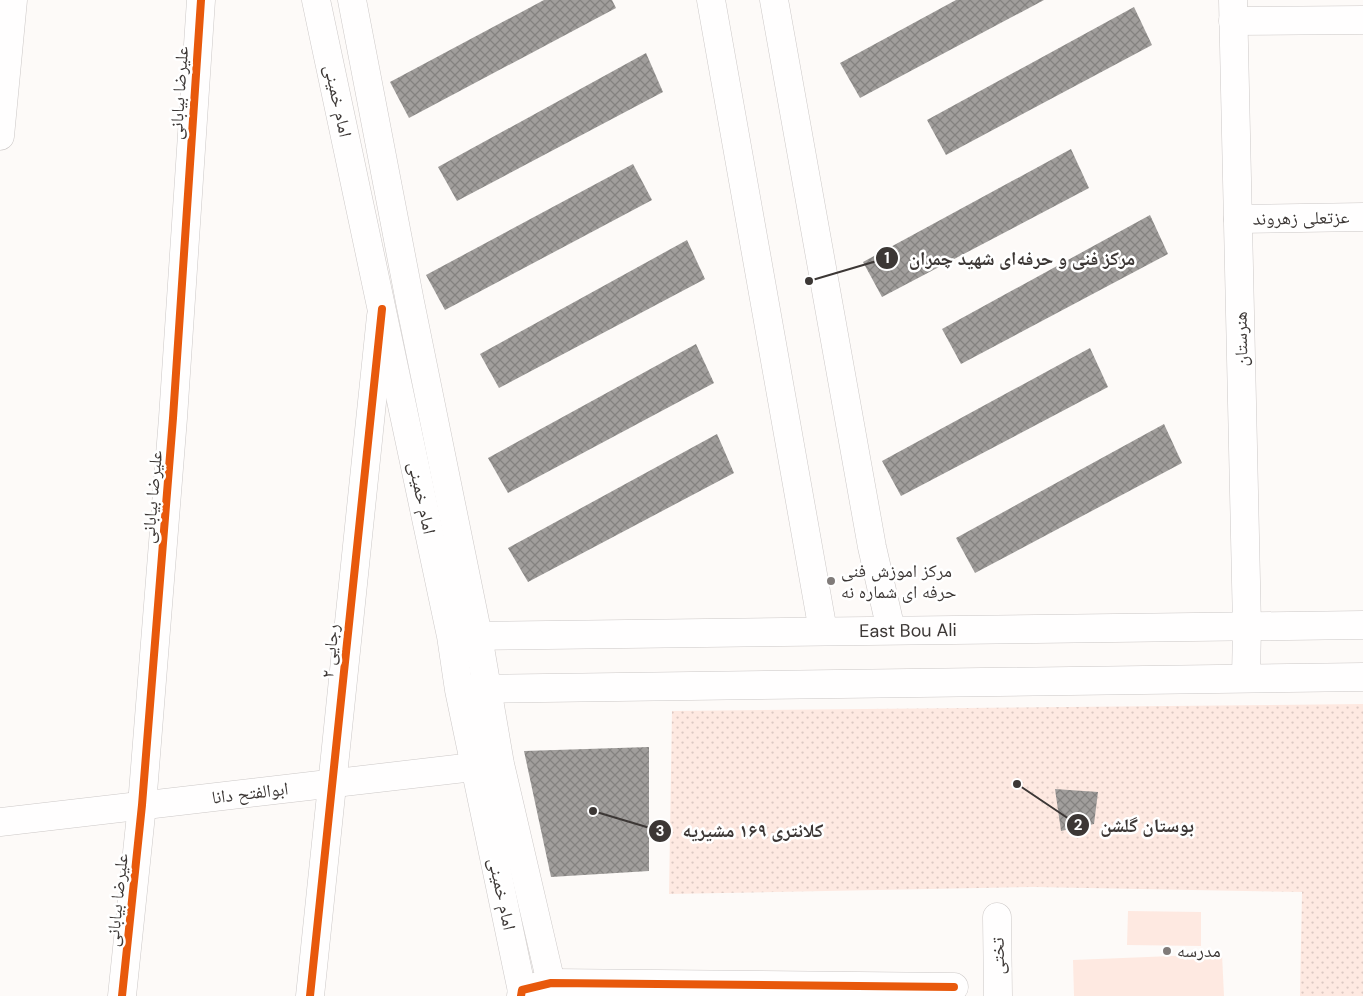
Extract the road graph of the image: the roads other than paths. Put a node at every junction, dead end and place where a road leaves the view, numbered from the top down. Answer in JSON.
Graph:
{"nodes":[{"id":1,"x":13,"y":0,"type":"edge"},
{"id":2,"x":201,"y":0,"type":"edge"},
{"id":3,"x":316,"y":0,"type":"edge"},
{"id":4,"x":352,"y":0,"type":"edge"},
{"id":5,"x":711,"y":0,"type":"edge"},
{"id":6,"x":774,"y":0,"type":"edge"},
{"id":7,"x":1233,"y":11,"type":"edge"},
{"id":8,"x":1363,"y":20,"type":"edge"},
{"id":9,"x":0,"y":136,"type":"edge"},
{"id":10,"x":1363,"y":218,"type":"edge"},
{"id":11,"x":1238,"y":219,"type":"junction"},
{"id":12,"x":382,"y":309,"type":"junction"},
{"id":13,"x":1363,"y":625,"type":"edge"},
{"id":14,"x":1247,"y":626,"type":"junction"},
{"id":15,"x":892,"y":630,"type":"junction"},
{"id":16,"x":823,"y":631,"type":"junction"},
{"id":17,"x":451,"y":636,"type":"junction"},
{"id":18,"x":478,"y":636,"type":"junction"},
{"id":19,"x":1363,"y":677,"type":"edge"},
{"id":20,"x":1246,"y":678,"type":"junction"},
{"id":21,"x":487,"y":689,"type":"junction"},
{"id":22,"x":459,"y":690,"type":"junction"},
{"id":23,"x":488,"y":766,"type":"junction"},
{"id":24,"x":331,"y":784,"type":"junction"},
{"id":25,"x":142,"y":805,"type":"junction"},
{"id":26,"x":0,"y":822,"type":"edge"},
{"id":27,"x":997,"y":917,"type":"dead end"},
{"id":28,"x":954,"y":987,"type":"dead end"},
{"id":29,"x":553,"y":989,"type":"edge"},
{"id":30,"x":522,"y":994,"type":"edge"},
{"id":31,"x":122,"y":996,"type":"edge"},
{"id":32,"x":310,"y":996,"type":"edge"},
{"id":33,"x":998,"y":996,"type":"edge"}],
"edges":[{"from":1,"to":9,"type":"main road"},
{"from":2,"to":25,"type":"main road","name":"علیرضا بیابانی"},
{"from":3,"to":12,"type":"main road","name":"امام خمینی"},
{"from":4,"to":18,"type":"main road","name":"امام خمینی"},
{"from":5,"to":16,"type":"main road"},
{"from":6,"to":15,"type":"main road"},
{"from":7,"to":8,"type":"main road"},
{"from":7,"to":11,"type":"main road","name":"هنرستان"},
{"from":10,"to":11,"type":"main road","name":"عزتعلی زهروند"},
{"from":11,"to":14,"type":"main road","name":"هنرستان"},
{"from":12,"to":17,"type":"main road","name":"امام خمینی"},
{"from":12,"to":24,"type":"main road","name":"رجایی ۲"},
{"from":13,"to":14,"type":"main road","name":"East Bou Ali"},
{"from":14,"to":15,"type":"main road","name":"East Bou Ali"},
{"from":14,"to":20,"type":"main road","name":"هنرستان"},
{"from":15,"to":16,"type":"main road","name":"East Bou Ali"},
{"from":16,"to":18,"type":"main road","name":"East Bou Ali"},
{"from":17,"to":18,"type":"main road","name":"East Bou Ali"},
{"from":17,"to":22,"type":"main road","name":"امام خمینی"},
{"from":18,"to":21,"type":"main road","name":"امام خمینی"},
{"from":19,"to":20,"type":"main road"},
{"from":20,"to":21,"type":"main road"},
{"from":21,"to":22,"type":"main road"},
{"from":21,"to":23,"type":"main road","name":"امام خمینی"},
{"from":22,"to":23,"type":"main road","name":"امام خمینی"},
{"from":23,"to":24,"type":"main road","name":"ابوالفتح دانا"},
{"from":23,"to":29,"type":"main road","name":"امام خمینی"},
{"from":23,"to":30,"type":"main road","name":"امام خمینی"},
{"from":24,"to":25,"type":"main road","name":"ابوالفتح دانا"},
{"from":24,"to":32,"type":"main road","name":"رجایی ۲"},
{"from":25,"to":26,"type":"main road","name":"ابوالفتح دانا"},
{"from":25,"to":31,"type":"main road","name":"علیرضا بیابانی"},
{"from":27,"to":33,"type":"main road","name":"تختی"},
{"from":28,"to":29,"type":"main road"},
{"from":29,"to":30,"type":"main road"}]}
